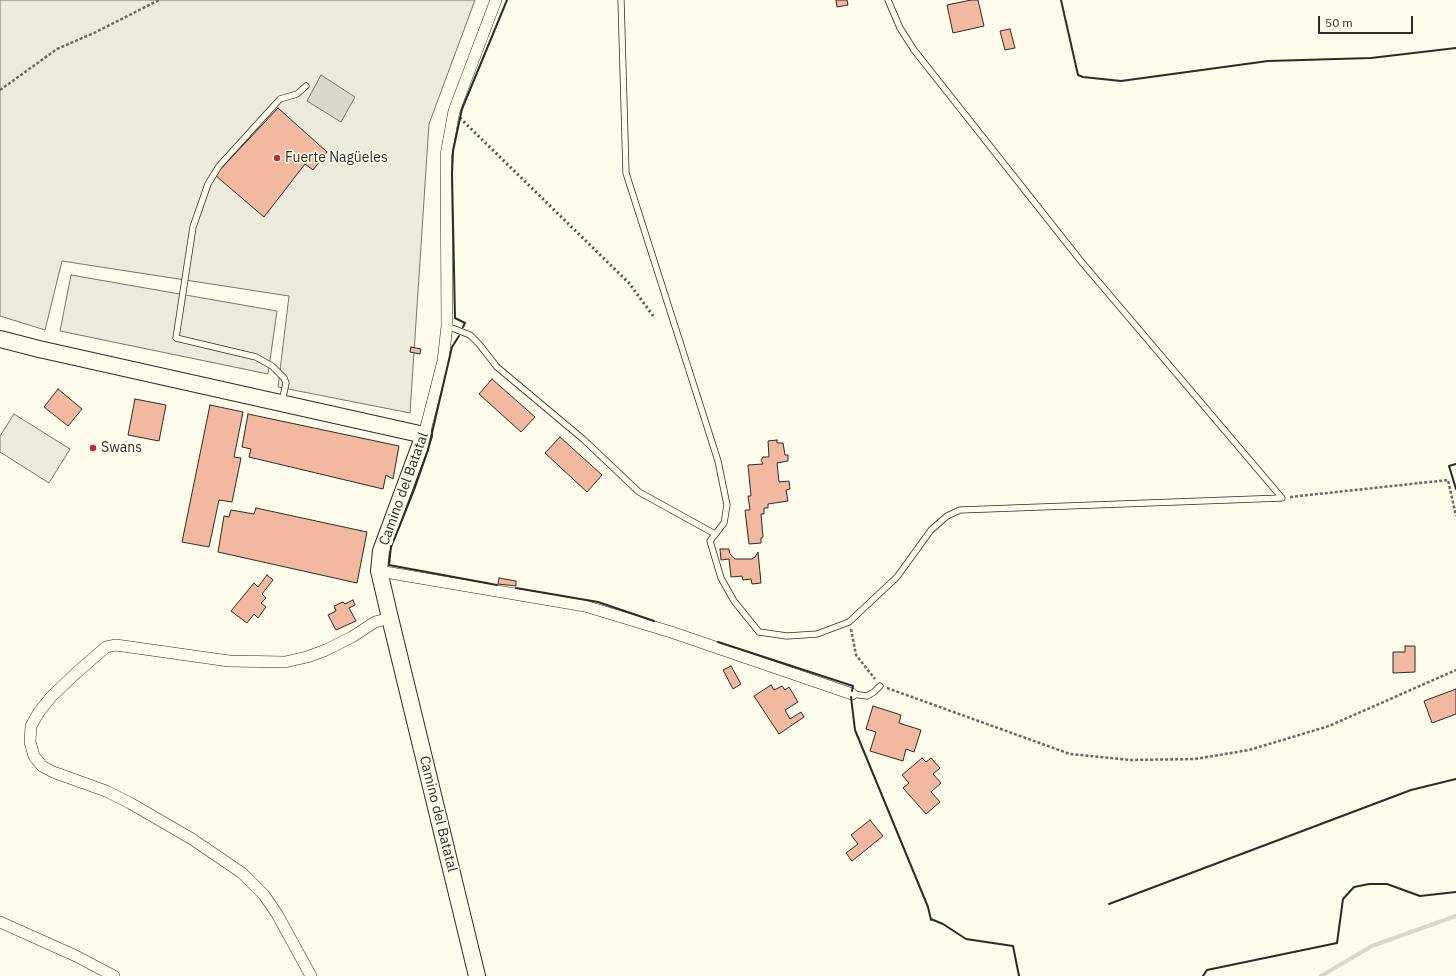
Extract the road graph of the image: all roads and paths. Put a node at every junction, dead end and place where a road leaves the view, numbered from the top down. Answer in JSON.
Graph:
{"nodes":[{"id":1,"x":159,"y":0,"type":"edge"},
{"id":2,"x":496,"y":0,"type":"edge"},
{"id":3,"x":621,"y":0,"type":"edge"},
{"id":4,"x":888,"y":0,"type":"edge"},
{"id":5,"x":306,"y":86,"type":"dead end"},
{"id":6,"x":0,"y":90,"type":"edge"},
{"id":7,"x":447,"y":326,"type":"junction"},
{"id":8,"x":0,"y":338,"type":"edge"},
{"id":9,"x":282,"y":404,"type":"junction"},
{"id":10,"x":424,"y":435,"type":"junction"},
{"id":11,"x":1282,"y":498,"type":"junction"},
{"id":12,"x":1456,"y":516,"type":"edge"},
{"id":13,"x":715,"y":534,"type":"junction"},
{"id":14,"x":380,"y":571,"type":"junction"},
{"id":15,"x":390,"y":618,"type":"junction"},
{"id":16,"x":849,"y":622,"type":"junction"},
{"id":17,"x":1456,"y":670,"type":"edge"},
{"id":18,"x":880,"y":686,"type":"junction"},
{"id":19,"x":852,"y":694,"type":"joint"},
{"id":20,"x":0,"y":922,"type":"edge"},
{"id":21,"x":114,"y":976,"type":"edge"},
{"id":22,"x":311,"y":976,"type":"edge"},
{"id":23,"x":477,"y":976,"type":"edge"}],
"edges":[{"from":1,"to":6,"type":"path"},
{"from":2,"to":7,"type":"street","name":"Camino del Batatal"},
{"from":3,"to":13,"type":"lane"},
{"from":4,"to":11,"type":"lane"},
{"from":5,"to":9,"type":"lane"},
{"from":7,"to":10,"type":"street","name":"Camino del Batatal"},
{"from":7,"to":13,"type":"lane"},
{"from":8,"to":9,"type":"street"},
{"from":9,"to":10,"type":"street"},
{"from":10,"to":14,"type":"street","name":"Camino del Batatal"},
{"from":11,"to":12,"type":"path"},
{"from":11,"to":16,"type":"lane"},
{"from":13,"to":16,"type":"lane"},
{"from":14,"to":15,"type":"street","name":"Camino del Batatal"},
{"from":14,"to":19,"type":"street"},
{"from":15,"to":22,"type":"street"},
{"from":15,"to":23,"type":"street","name":"Camino del Batatal"},
{"from":16,"to":18,"type":"path"},
{"from":17,"to":18,"type":"path"},
{"from":18,"to":19,"type":"lane"},
{"from":20,"to":21,"type":"street"}]}
